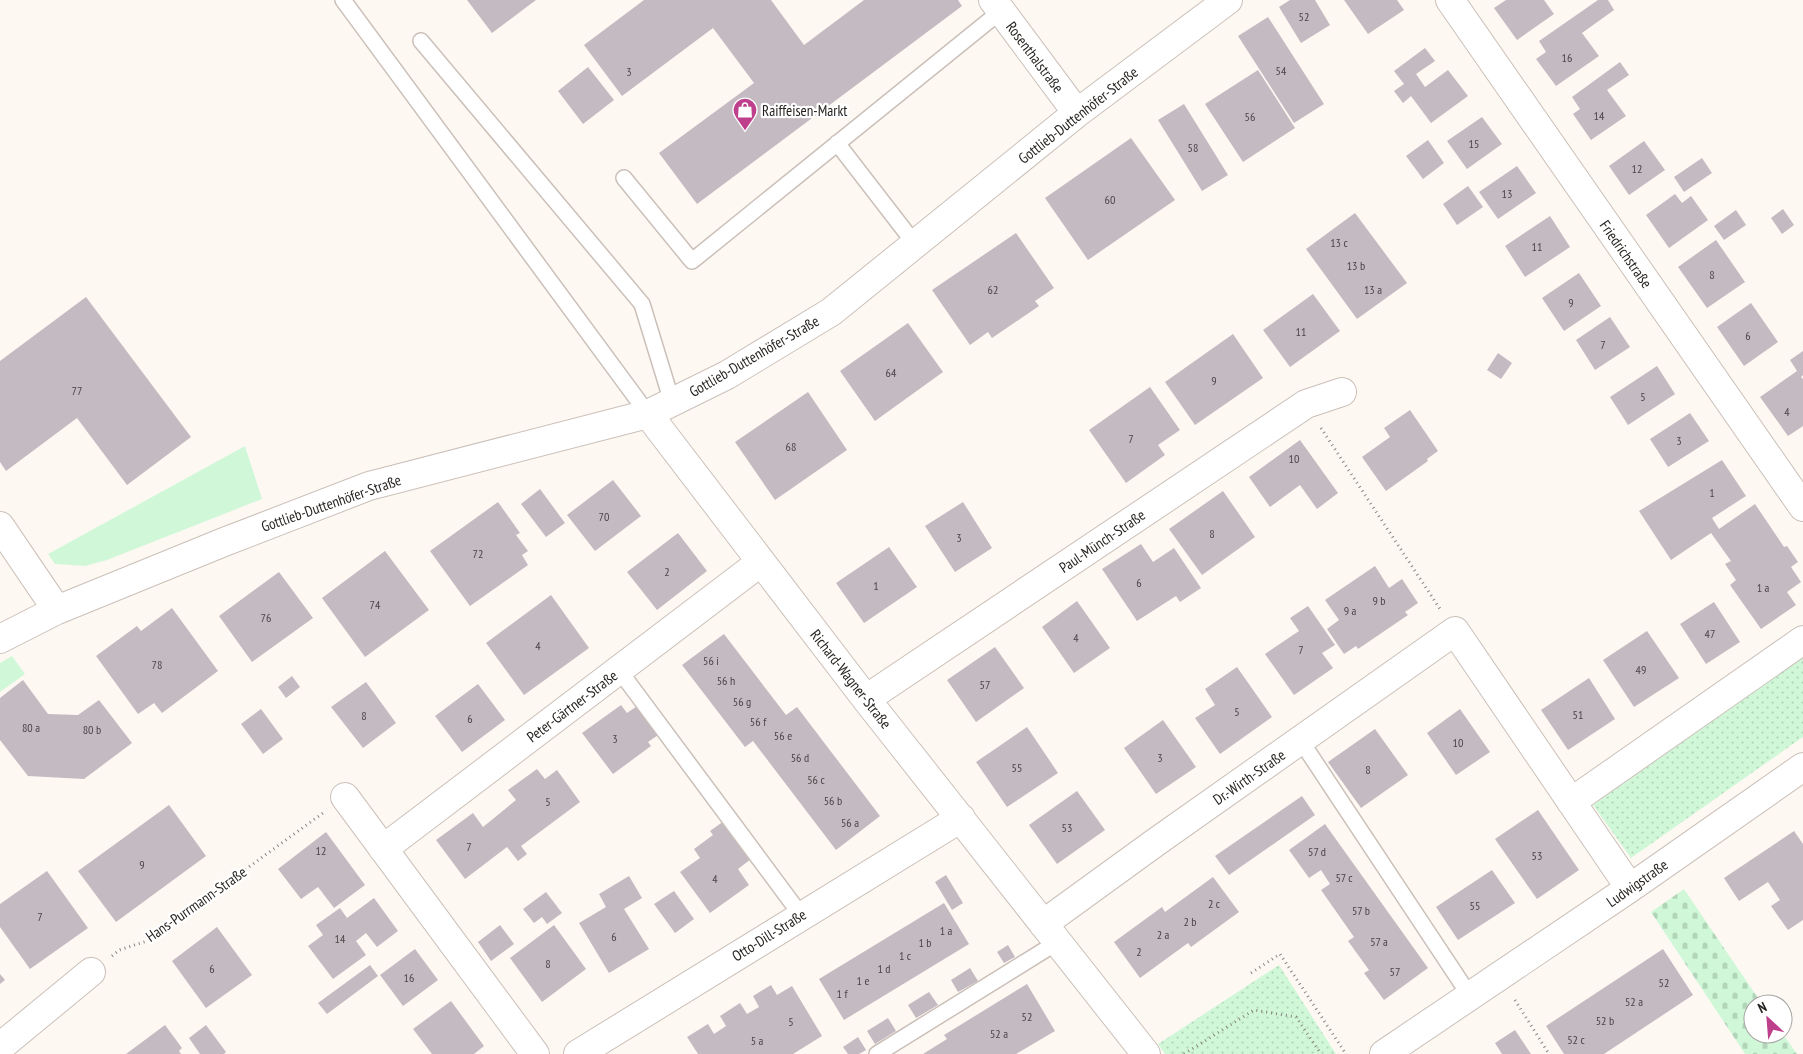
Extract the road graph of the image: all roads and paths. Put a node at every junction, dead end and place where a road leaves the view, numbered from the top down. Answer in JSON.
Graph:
{"nodes":[{"id":1,"x":343,"y":0,"type":"edge"},
{"id":2,"x":1228,"y":0,"type":"edge"},
{"id":3,"x":1450,"y":0,"type":"edge"},
{"id":4,"x":997,"y":5,"type":"edge"},
{"id":5,"x":421,"y":41,"type":"dead end"},
{"id":6,"x":1077,"y":113,"type":"junction"},
{"id":7,"x":837,"y":142,"type":"junction"},
{"id":8,"x":624,"y":178,"type":"dead end"},
{"id":9,"x":915,"y":244,"type":"junction"},
{"id":10,"x":1342,"y":392,"type":"dead end"},
{"id":11,"x":1306,"y":404,"type":"junction"},
{"id":12,"x":660,"y":408,"type":"junction"},
{"id":13,"x":1803,"y":507,"type":"edge"},
{"id":14,"x":0,"y":526,"type":"edge"},
{"id":15,"x":761,"y":562,"type":"junction"},
{"id":16,"x":57,"y":610,"type":"junction"},
{"id":17,"x":1454,"y":632,"type":"junction"},
{"id":18,"x":0,"y":639,"type":"edge"},
{"id":19,"x":1803,"y":640,"type":"edge"},
{"id":20,"x":619,"y":670,"type":"junction"},
{"id":21,"x":866,"y":699,"type":"junction"},
{"id":22,"x":1301,"y":741,"type":"junction"},
{"id":23,"x":1800,"y":776,"type":"edge"},
{"id":24,"x":345,"y":797,"type":"joint"},
{"id":25,"x":1571,"y":802,"type":"junction"},
{"id":26,"x":961,"y":818,"type":"junction"},
{"id":27,"x":382,"y":849,"type":"junction"},
{"id":28,"x":1630,"y":888,"type":"junction"},
{"id":29,"x":801,"y":915,"type":"junction"},
{"id":30,"x":1050,"y":933,"type":"junction"},
{"id":31,"x":91,"y":972,"type":"joint"},
{"id":32,"x":1251,"y":973,"type":"dead end"},
{"id":33,"x":1500,"y":976,"type":"junction"},
{"id":34,"x":1470,"y":996,"type":"junction"},
{"id":35,"x":0,"y":1047,"type":"edge"},
{"id":36,"x":535,"y":1054,"type":"edge"},
{"id":37,"x":578,"y":1054,"type":"edge"},
{"id":38,"x":877,"y":1054,"type":"edge"},
{"id":39,"x":1146,"y":1054,"type":"edge"},
{"id":40,"x":1184,"y":1054,"type":"edge"},
{"id":41,"x":1321,"y":1054,"type":"edge"},
{"id":42,"x":1346,"y":1054,"type":"edge"},
{"id":43,"x":1384,"y":1054,"type":"edge"},
{"id":44,"x":1549,"y":1054,"type":"edge"}],
"edges":[{"from":1,"to":12,"type":"lane"},
{"from":2,"to":6,"type":"street","name":"Gottlieb-Duttenhöfer-Straße"},
{"from":3,"to":13,"type":"street","name":"Friedrichstraße"},
{"from":4,"to":6,"type":"street","name":"Rosenthalstraße"},
{"from":4,"to":7,"type":"lane"},
{"from":5,"to":12,"type":"lane"},
{"from":6,"to":9,"type":"street","name":"Gottlieb-Duttenhöfer-Straße"},
{"from":7,"to":8,"type":"lane"},
{"from":7,"to":9,"type":"lane"},
{"from":9,"to":12,"type":"street","name":"Gottlieb-Duttenhöfer-Straße"},
{"from":10,"to":11,"type":"street","name":"Paul-Münch-Straße"},
{"from":11,"to":17,"type":"path"},
{"from":11,"to":21,"type":"street","name":"Paul-Münch-Straße"},
{"from":12,"to":15,"type":"street","name":"Richard-Wagner-Straße"},
{"from":12,"to":16,"type":"street","name":"Gottlieb-Duttenhöfer-Straße"},
{"from":14,"to":16,"type":"street"},
{"from":15,"to":20,"type":"street","name":"Peter-Gärtner-Straße"},
{"from":15,"to":21,"type":"street","name":"Richard-Wagner-Straße"},
{"from":16,"to":18,"type":"street","name":"Gottlieb-Duttenhöfer-Straße"},
{"from":17,"to":22,"type":"street","name":"Dr.-Wirth-Straße"},
{"from":17,"to":25,"type":"street"},
{"from":19,"to":25,"type":"street"},
{"from":20,"to":27,"type":"street","name":"Peter-Gärtner-Straße"},
{"from":20,"to":29,"type":"lane"},
{"from":21,"to":26,"type":"street","name":"Richard-Wagner-Straße"},
{"from":22,"to":30,"type":"street","name":"Dr.-Wirth-Straße"},
{"from":22,"to":34,"type":"lane"},
{"from":23,"to":28,"type":"street","name":"Ludwigstraße"},
{"from":24,"to":27,"type":"street"},
{"from":24,"to":31,"type":"path","name":"Hans-Purrmann-Straße"},
{"from":25,"to":28,"type":"street"},
{"from":26,"to":29,"type":"street","name":"Otto-Dill-Straße"},
{"from":26,"to":30,"type":"street","name":"Richard-Wagner-Straße"},
{"from":27,"to":36,"type":"street"},
{"from":28,"to":33,"type":"street","name":"Ludwigstraße"},
{"from":29,"to":37,"type":"street","name":"Otto-Dill-Straße"},
{"from":30,"to":38,"type":"lane"},
{"from":30,"to":39,"type":"street","name":"Richard-Wagner-Straße"},
{"from":31,"to":35,"type":"street"},
{"from":32,"to":42,"type":"path"},
{"from":33,"to":34,"type":"street","name":"Ludwigstraße"},
{"from":33,"to":44,"type":"path"},
{"from":34,"to":43,"type":"street","name":"Ludwigstraße"},
{"from":40,"to":41,"type":"path"}]}
